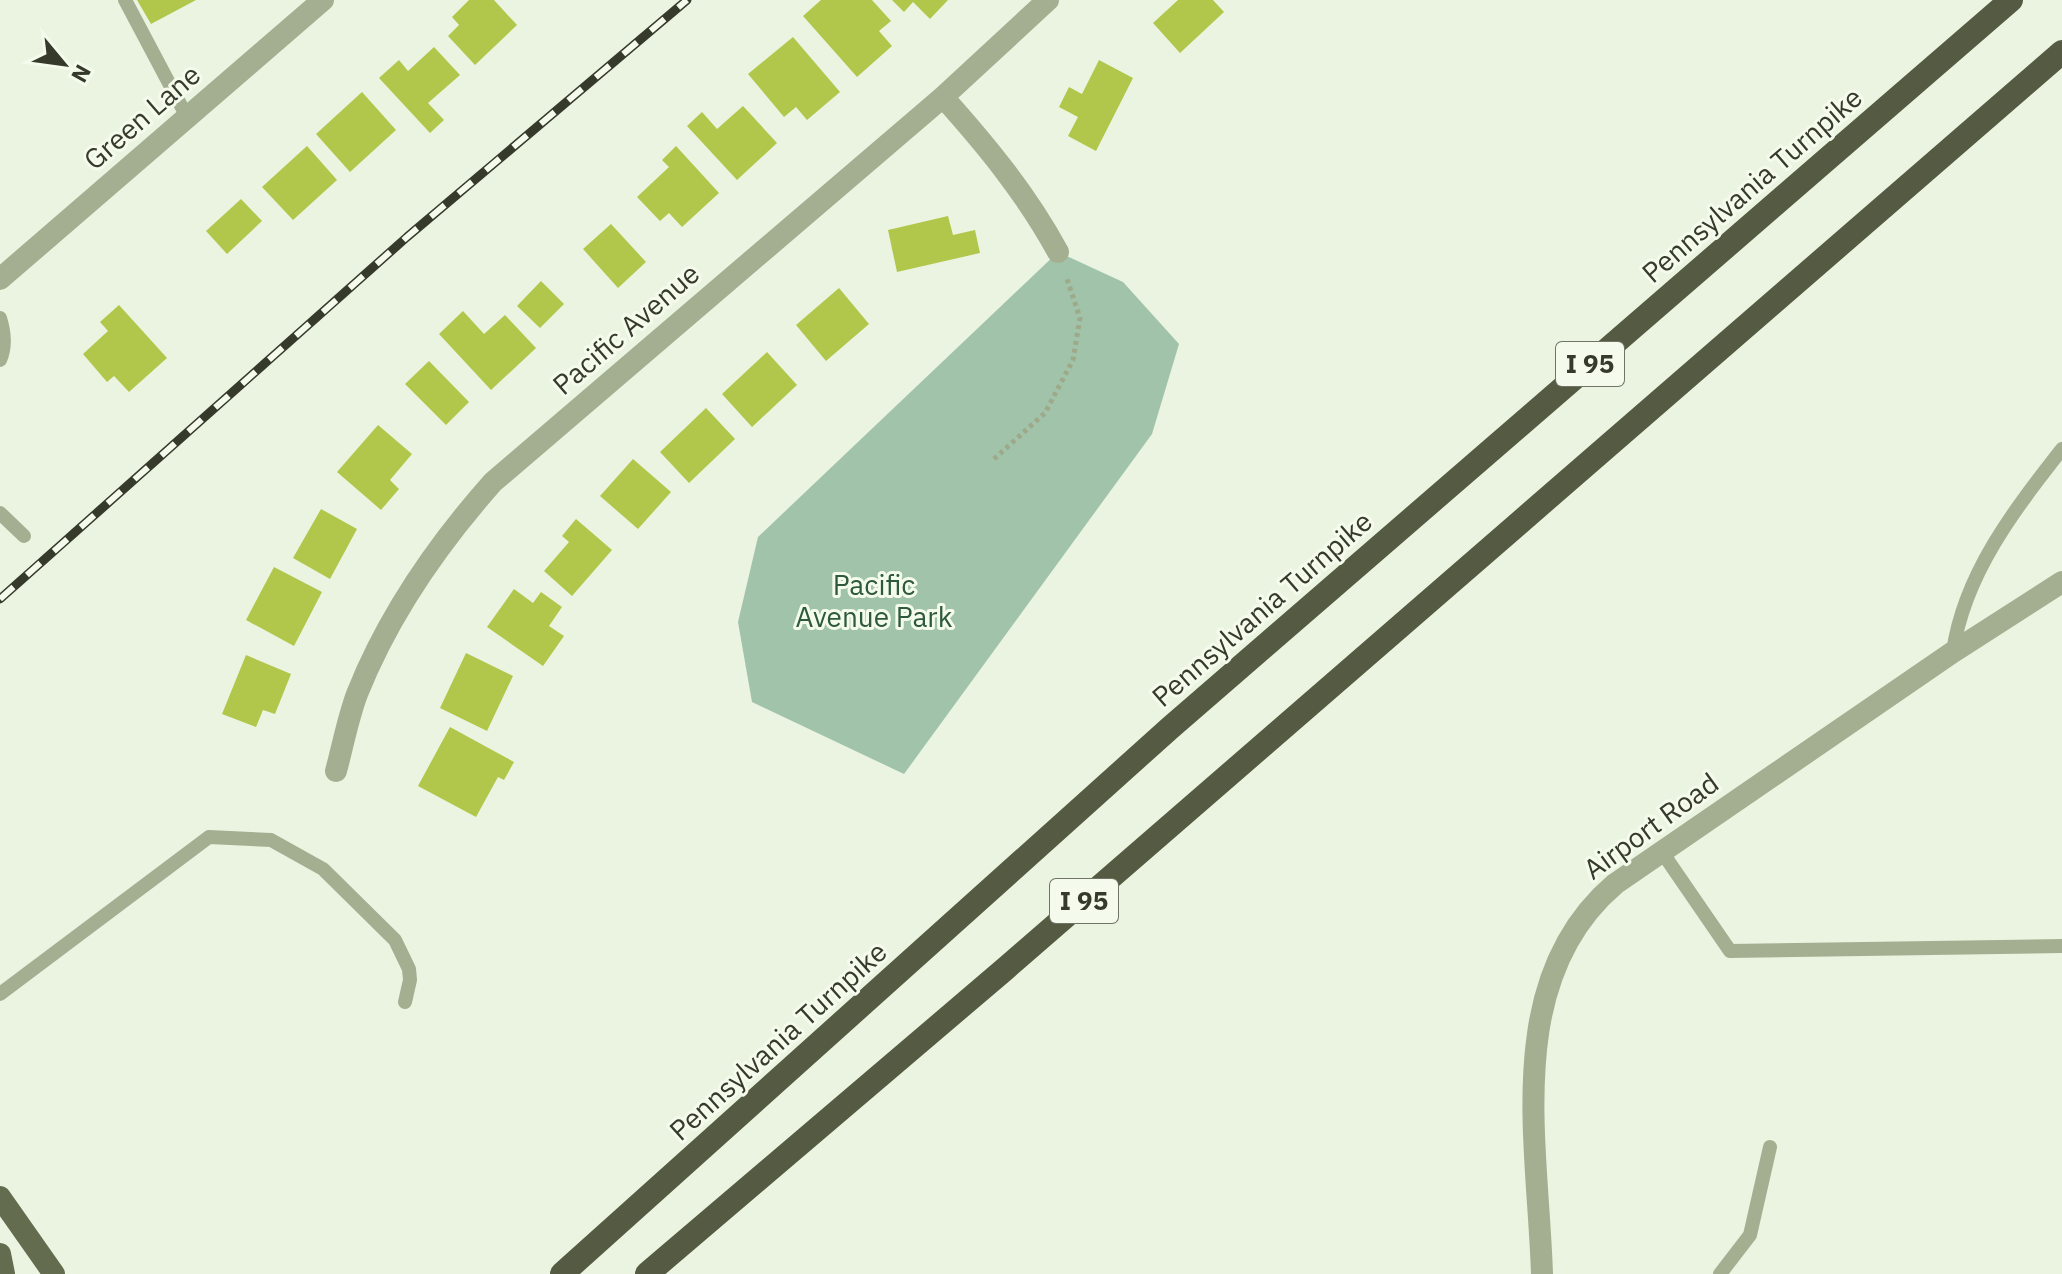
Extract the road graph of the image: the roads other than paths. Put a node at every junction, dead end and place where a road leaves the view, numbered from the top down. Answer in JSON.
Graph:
{"nodes":[{"id":1,"x":125,"y":0,"type":"edge"},
{"id":2,"x":323,"y":0,"type":"edge"},
{"id":3,"x":1048,"y":0,"type":"edge"},
{"id":4,"x":2011,"y":0,"type":"edge"},
{"id":5,"x":2062,"y":52,"type":"edge"},
{"id":6,"x":943,"y":97,"type":"junction"},
{"id":7,"x":187,"y":117,"type":"junction"},
{"id":8,"x":1058,"y":252,"type":"road end"},
{"id":9,"x":0,"y":279,"type":"edge"},
{"id":10,"x":0,"y":318,"type":"edge"},
{"id":11,"x":0,"y":360,"type":"edge"},
{"id":12,"x":2062,"y":449,"type":"edge"},
{"id":13,"x":0,"y":513,"type":"edge"},
{"id":14,"x":24,"y":536,"type":"dead end"},
{"id":15,"x":2062,"y":582,"type":"edge"},
{"id":16,"x":1953,"y":652,"type":"junction"},
{"id":17,"x":336,"y":771,"type":"dead end"},
{"id":18,"x":1662,"y":852,"type":"junction"},
{"id":19,"x":2062,"y":946,"type":"edge"},
{"id":20,"x":0,"y":994,"type":"edge"},
{"id":21,"x":405,"y":1002,"type":"dead end"},
{"id":22,"x":1770,"y":1147,"type":"dead end"},
{"id":23,"x":0,"y":1197,"type":"edge"},
{"id":24,"x":0,"y":1254,"type":"edge"},
{"id":25,"x":4,"y":1274,"type":"edge"},
{"id":26,"x":54,"y":1274,"type":"edge"},
{"id":27,"x":562,"y":1274,"type":"edge"},
{"id":28,"x":647,"y":1274,"type":"edge"},
{"id":29,"x":1542,"y":1274,"type":"edge"},
{"id":30,"x":1720,"y":1274,"type":"edge"}],
"edges":[{"from":1,"to":7,"type":"lane"},
{"from":2,"to":7,"type":"street","name":"Green Lane"},
{"from":3,"to":6,"type":"street","name":"Pacific Avenue"},
{"from":4,"to":27,"type":"highway","name":"Pennsylvania Turnpike","number":"I 95"},
{"from":5,"to":28,"type":"highway","number":"I 95"},
{"from":6,"to":8,"type":"street"},
{"from":6,"to":17,"type":"street","name":"Pacific Avenue"},
{"from":7,"to":9,"type":"street","name":"Green Lane"},
{"from":10,"to":11,"type":"lane"},
{"from":12,"to":16,"type":"lane"},
{"from":13,"to":14,"type":"lane"},
{"from":15,"to":16,"type":"street","name":"Airport Road"},
{"from":16,"to":18,"type":"street","name":"Airport Road"},
{"from":18,"to":19,"type":"lane"},
{"from":18,"to":29,"type":"street","name":"Airport Road"},
{"from":20,"to":21,"type":"lane"},
{"from":22,"to":30,"type":"lane"},
{"from":23,"to":26,"type":"highway"},
{"from":24,"to":25,"type":"highway"}]}
